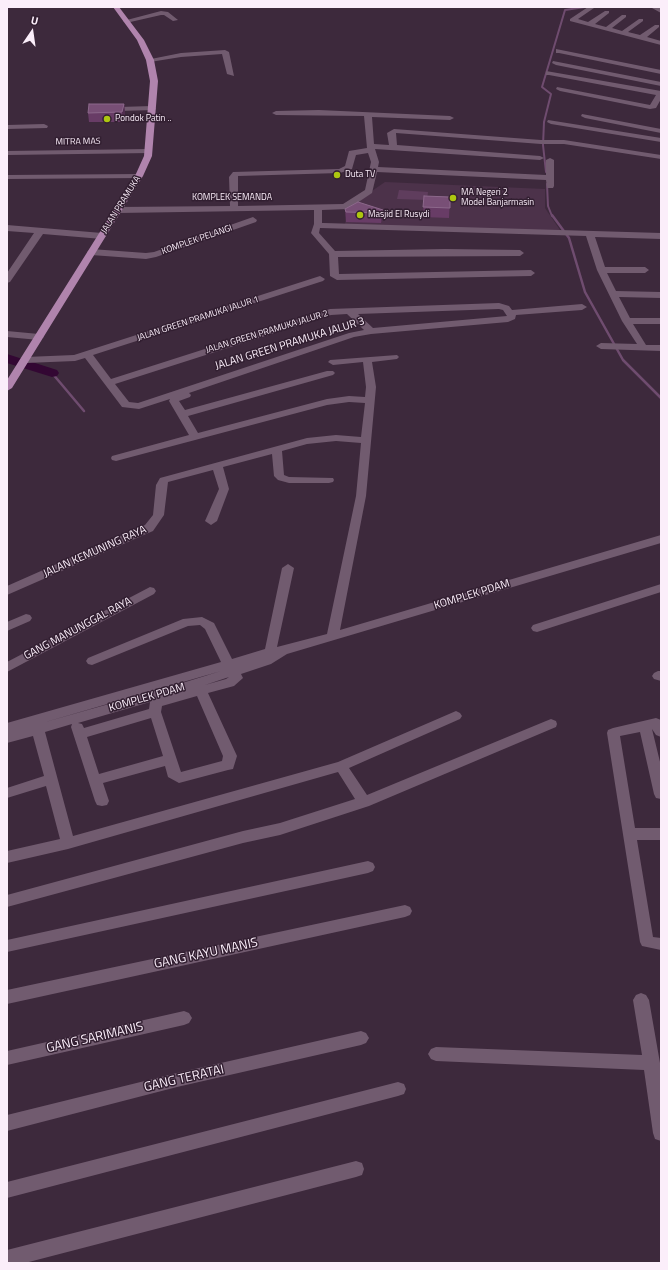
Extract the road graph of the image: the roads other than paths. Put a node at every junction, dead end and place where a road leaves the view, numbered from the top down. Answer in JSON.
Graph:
{"nodes":[{"id":1,"x":116,"y":7,"type":"edge"},
{"id":2,"x":654,"y":7,"type":"edge"},
{"id":3,"x":591,"y":8,"type":"edge"},
{"id":4,"x":661,"y":11,"type":"edge"},
{"id":5,"x":607,"y":12,"type":"dead end"},
{"id":6,"x":624,"y":16,"type":"dead end"},
{"id":7,"x":175,"y":20,"type":"dead end"},
{"id":8,"x":641,"y":20,"type":"dead end"},
{"id":9,"x":126,"y":21,"type":"junction"},
{"id":10,"x":589,"y":25,"type":"junction"},
{"id":11,"x":657,"y":26,"type":"dead end"},
{"id":12,"x":607,"y":29,"type":"junction"},
{"id":13,"x":623,"y":34,"type":"junction"},
{"id":14,"x":641,"y":38,"type":"junction"},
{"id":15,"x":660,"y":43,"type":"edge"},
{"id":16,"x":559,"y":51,"type":"dead end"},
{"id":17,"x":150,"y":60,"type":"junction"},
{"id":18,"x":556,"y":63,"type":"dead end"},
{"id":19,"x":661,"y":72,"type":"edge"},
{"id":20,"x":549,"y":73,"type":"dead end"},
{"id":21,"x":231,"y":74,"type":"dead end"},
{"id":22,"x":661,"y":84,"type":"edge"},
{"id":23,"x":560,"y":89,"type":"dead end"},
{"id":24,"x":660,"y":96,"type":"edge"},
{"id":25,"x":288,"y":102,"type":"dead end"},
{"id":26,"x":316,"y":102,"type":"dead end"},
{"id":27,"x":152,"y":108,"type":"junction"},
{"id":28,"x":119,"y":109,"type":"edge"},
{"id":29,"x":289,"y":112,"type":"junction"},
{"id":30,"x":319,"y":112,"type":"junction"},
{"id":31,"x":276,"y":113,"type":"dead end"},
{"id":32,"x":369,"y":114,"type":"junction"},
{"id":33,"x":585,"y":116,"type":"dead end"},
{"id":34,"x":450,"y":118,"type":"dead end"},
{"id":35,"x":551,"y":122,"type":"dead end"},
{"id":36,"x":44,"y":126,"type":"dead end"},
{"id":37,"x":7,"y":127,"type":"edge"},
{"id":38,"x":661,"y":131,"type":"edge"},
{"id":39,"x":479,"y":138,"type":"junction"},
{"id":40,"x":661,"y":140,"type":"edge"},
{"id":41,"x":371,"y":148,"type":"junction"},
{"id":42,"x":393,"y":148,"type":"junction"},
{"id":43,"x":7,"y":153,"type":"edge"},
{"id":44,"x":148,"y":154,"type":"junction"},
{"id":45,"x":476,"y":154,"type":"junction"},
{"id":46,"x":36,"y":155,"type":"junction"},
{"id":47,"x":7,"y":157,"type":"edge"},
{"id":48,"x":661,"y":157,"type":"edge"},
{"id":49,"x":540,"y":158,"type":"dead end"},
{"id":50,"x":550,"y":160,"type":"dead end"},
{"id":51,"x":372,"y":170,"type":"junction"},
{"id":52,"x":139,"y":176,"type":"junction"},
{"id":53,"x":7,"y":177,"type":"edge"},
{"id":54,"x":234,"y":207,"type":"junction"},
{"id":55,"x":318,"y":208,"type":"junction"},
{"id":56,"x":118,"y":210,"type":"junction"},
{"id":57,"x":253,"y":220,"type":"dead end"},
{"id":58,"x":318,"y":224,"type":"junction"},
{"id":59,"x":7,"y":228,"type":"edge"},
{"id":60,"x":40,"y":231,"type":"junction"},
{"id":61,"x":590,"y":234,"type":"junction"},
{"id":62,"x":102,"y":236,"type":"junction"},
{"id":63,"x":661,"y":236,"type":"edge"},
{"id":64,"x":91,"y":252,"type":"junction"},
{"id":65,"x":520,"y":253,"type":"dead end"},
{"id":66,"x":333,"y":254,"type":"junction"},
{"id":67,"x":601,"y":270,"type":"junction"},
{"id":68,"x":645,"y":270,"type":"dead end"},
{"id":69,"x":531,"y":273,"type":"dead end"},
{"id":70,"x":320,"y":279,"type":"dead end"},
{"id":71,"x":7,"y":280,"type":"edge"},
{"id":72,"x":613,"y":294,"type":"junction"},
{"id":73,"x":661,"y":295,"type":"edge"},
{"id":74,"x":582,"y":307,"type":"dead end"},
{"id":75,"x":349,"y":311,"type":"junction"},
{"id":76,"x":510,"y":313,"type":"junction"},
{"id":77,"x":627,"y":321,"type":"junction"},
{"id":78,"x":661,"y":321,"type":"edge"},
{"id":79,"x":371,"y":331,"type":"junction"},
{"id":80,"x":7,"y":334,"type":"edge"},
{"id":81,"x":39,"y":337,"type":"junction"},
{"id":82,"x":601,"y":346,"type":"dead end"},
{"id":83,"x":643,"y":347,"type":"junction"},
{"id":84,"x":661,"y":348,"type":"edge"},
{"id":85,"x":320,"y":352,"type":"dead end"},
{"id":86,"x":87,"y":354,"type":"junction"},
{"id":87,"x":394,"y":357,"type":"dead end"},
{"id":88,"x":367,"y":359,"type":"junction"},
{"id":89,"x":25,"y":361,"type":"junction"},
{"id":90,"x":333,"y":362,"type":"dead end"},
{"id":91,"x":330,"y":373,"type":"dead end"},
{"id":92,"x":109,"y":383,"type":"junction"},
{"id":93,"x":7,"y":388,"type":"edge"},
{"id":94,"x":370,"y":400,"type":"junction"},
{"id":95,"x":183,"y":414,"type":"junction"},
{"id":96,"x":196,"y":438,"type":"junction"},
{"id":97,"x":365,"y":440,"type":"junction"},
{"id":98,"x":277,"y":450,"type":"junction"},
{"id":99,"x":116,"y":458,"type":"dead end"},
{"id":100,"x":217,"y":465,"type":"junction"},
{"id":101,"x":329,"y":480,"type":"dead end"},
{"id":102,"x":211,"y":521,"type":"dead end"},
{"id":103,"x":661,"y":539,"type":"edge"},
{"id":104,"x":288,"y":568,"type":"dead end"},
{"id":105,"x":661,"y":588,"type":"edge"},
{"id":106,"x":7,"y":591,"type":"edge"},
{"id":107,"x":150,"y":591,"type":"dead end"},
{"id":108,"x":26,"y":618,"type":"dead end"},
{"id":109,"x":7,"y":627,"type":"edge"},
{"id":110,"x":537,"y":628,"type":"dead end"},
{"id":111,"x":332,"y":636,"type":"junction"},
{"id":112,"x":272,"y":656,"type":"junction"},
{"id":113,"x":92,"y":661,"type":"dead end"},
{"id":114,"x":7,"y":667,"type":"edge"},
{"id":115,"x":230,"y":668,"type":"junction"},
{"id":116,"x":201,"y":691,"type":"junction"},
{"id":117,"x":154,"y":712,"type":"junction"},
{"id":118,"x":72,"y":714,"type":"junction"},
{"id":119,"x":456,"y":716,"type":"dead end"},
{"id":120,"x":36,"y":724,"type":"junction"},
{"id":121,"x":551,"y":724,"type":"dead end"},
{"id":122,"x":645,"y":726,"type":"junction"},
{"id":123,"x":7,"y":728,"type":"edge"},
{"id":124,"x":661,"y":732,"type":"edge"},
{"id":125,"x":80,"y":734,"type":"junction"},
{"id":126,"x":7,"y":738,"type":"edge"},
{"id":127,"x":171,"y":759,"type":"junction"},
{"id":128,"x":341,"y":766,"type":"junction"},
{"id":129,"x":52,"y":779,"type":"junction"},
{"id":130,"x":96,"y":780,"type":"junction"},
{"id":131,"x":7,"y":793,"type":"edge"},
{"id":132,"x":661,"y":794,"type":"edge"},
{"id":133,"x":102,"y":801,"type":"dead end"},
{"id":134,"x":364,"y":802,"type":"junction"},
{"id":135,"x":629,"y":834,"type":"junction"},
{"id":136,"x":661,"y":834,"type":"edge"},
{"id":137,"x":68,"y":843,"type":"junction"},
{"id":138,"x":7,"y":857,"type":"edge"},
{"id":139,"x":368,"y":867,"type":"dead end"},
{"id":140,"x":7,"y":901,"type":"edge"},
{"id":141,"x":405,"y":910,"type":"dead end"},
{"id":142,"x":661,"y":944,"type":"edge"},
{"id":143,"x":7,"y":946,"type":"edge"},
{"id":144,"x":7,"y":997,"type":"edge"},
{"id":145,"x":642,"y":1000,"type":"dead end"},
{"id":146,"x":184,"y":1018,"type":"dead end"},
{"id":147,"x":361,"y":1038,"type":"dead end"},
{"id":148,"x":436,"y":1054,"type":"dead end"},
{"id":149,"x":7,"y":1058,"type":"edge"},
{"id":150,"x":652,"y":1063,"type":"junction"},
{"id":151,"x":398,"y":1088,"type":"dead end"},
{"id":152,"x":7,"y":1123,"type":"edge"},
{"id":153,"x":661,"y":1132,"type":"edge"},
{"id":154,"x":356,"y":1169,"type":"dead end"},
{"id":155,"x":7,"y":1190,"type":"edge"},
{"id":156,"x":7,"y":1259,"type":"edge"}],
"edges":[{"from":1,"to":9,"type":"main road","name":"JALAN PRAMUKA"},
{"from":2,"to":4,"type":"street"},
{"from":3,"to":10,"type":"street"},
{"from":5,"to":10,"type":"street"},
{"from":6,"to":12,"type":"street"},
{"from":7,"to":9,"type":"street"},
{"from":8,"to":13,"type":"street"},
{"from":9,"to":17,"type":"main road","name":"JALAN PRAMUKA"},
{"from":10,"to":12,"type":"street"},
{"from":11,"to":14,"type":"street"},
{"from":12,"to":13,"type":"street"},
{"from":13,"to":14,"type":"street"},
{"from":14,"to":15,"type":"street"},
{"from":16,"to":19,"type":"street"},
{"from":17,"to":21,"type":"street"},
{"from":17,"to":27,"type":"main road","name":"JALAN PRAMUKA"},
{"from":18,"to":22,"type":"street"},
{"from":20,"to":24,"type":"street"},
{"from":23,"to":24,"type":"street"},
{"from":25,"to":29,"type":"street"},
{"from":26,"to":30,"type":"street"},
{"from":27,"to":28,"type":"street"},
{"from":27,"to":44,"type":"main road","name":"JALAN PRAMUKA"},
{"from":29,"to":30,"type":"street"},
{"from":29,"to":31,"type":"street"},
{"from":30,"to":32,"type":"street"},
{"from":32,"to":34,"type":"street"},
{"from":32,"to":41,"type":"street"},
{"from":33,"to":38,"type":"street"},
{"from":35,"to":40,"type":"street"},
{"from":36,"to":37,"type":"street"},
{"from":39,"to":42,"type":"street"},
{"from":39,"to":45,"type":"street"},
{"from":39,"to":48,"type":"street"},
{"from":41,"to":42,"type":"street"},
{"from":41,"to":51,"type":"street"},
{"from":41,"to":54,"type":"street"},
{"from":42,"to":45,"type":"street"},
{"from":43,"to":46,"type":"street","name":"MITRA MAS"},
{"from":44,"to":46,"type":"street","name":"MITRA MAS"},
{"from":44,"to":52,"type":"main road","name":"JALAN PRAMUKA"},
{"from":45,"to":49,"type":"street"},
{"from":46,"to":47,"type":"street","name":"MITRA MAS"},
{"from":50,"to":51,"type":"street"},
{"from":51,"to":55,"type":"street","name":"KOMPLEK SEMANDA"},
{"from":52,"to":53,"type":"street"},
{"from":52,"to":56,"type":"main road","name":"JALAN PRAMUKA"},
{"from":54,"to":55,"type":"street","name":"KOMPLEK SEMANDA"},
{"from":54,"to":56,"type":"street","name":"KOMPLEK SEMANDA"},
{"from":55,"to":58,"type":"street"},
{"from":56,"to":62,"type":"main road","name":"JALAN PRAMUKA"},
{"from":57,"to":64,"type":"street","name":"KOMPLEK PELANGI"},
{"from":58,"to":61,"type":"street"},
{"from":58,"to":66,"type":"street"},
{"from":59,"to":60,"type":"street"},
{"from":60,"to":62,"type":"street"},
{"from":60,"to":71,"type":"street"},
{"from":61,"to":63,"type":"street"},
{"from":61,"to":67,"type":"street"},
{"from":62,"to":64,"type":"main road","name":"JALAN PRAMUKA"},
{"from":64,"to":81,"type":"main road","name":"JALAN PRAMUKA"},
{"from":65,"to":66,"type":"street"},
{"from":66,"to":69,"type":"street"},
{"from":67,"to":68,"type":"street"},
{"from":67,"to":72,"type":"street"},
{"from":70,"to":86,"type":"street","name":"JALAN GREEN PRAMUKA JALUR 1"},
{"from":72,"to":73,"type":"street"},
{"from":72,"to":77,"type":"street"},
{"from":74,"to":76,"type":"street","name":"JALAN GREEN PRAMUKA JALUR 2"},
{"from":75,"to":76,"type":"street","name":"JALAN GREEN PRAMUKA JALUR 2"},
{"from":75,"to":79,"type":"street"},
{"from":75,"to":92,"type":"street","name":"JALAN GREEN PRAMUKA JALUR 2"},
{"from":76,"to":79,"type":"street","name":"JALAN GREEN PRAMUKA JALUR 3"},
{"from":77,"to":78,"type":"street"},
{"from":77,"to":83,"type":"street"},
{"from":79,"to":92,"type":"street","name":"JALAN GREEN PRAMUKA JALUR 3"},
{"from":80,"to":81,"type":"street"},
{"from":81,"to":89,"type":"main road","name":"JALAN PRAMUKA"},
{"from":82,"to":83,"type":"street"},
{"from":83,"to":84,"type":"street"},
{"from":85,"to":95,"type":"street"},
{"from":86,"to":89,"type":"street","name":"JALAN GREEN PRAMUKA JALUR 1"},
{"from":86,"to":92,"type":"street"},
{"from":87,"to":88,"type":"street"},
{"from":88,"to":90,"type":"street"},
{"from":88,"to":94,"type":"street"},
{"from":89,"to":93,"type":"main road","name":"JALAN PRAMUKA"},
{"from":91,"to":95,"type":"street"},
{"from":94,"to":96,"type":"street"},
{"from":94,"to":97,"type":"street"},
{"from":95,"to":96,"type":"street"},
{"from":96,"to":99,"type":"street"},
{"from":97,"to":98,"type":"street","name":"JALAN KEMUNING RAYA"},
{"from":97,"to":111,"type":"street"},
{"from":98,"to":100,"type":"street","name":"JALAN KEMUNING RAYA"},
{"from":98,"to":101,"type":"street"},
{"from":100,"to":102,"type":"street"},
{"from":100,"to":106,"type":"street","name":"JALAN KEMUNING RAYA"},
{"from":103,"to":111,"type":"street","name":"KOMPLEK PDAM"},
{"from":104,"to":112,"type":"street"},
{"from":105,"to":110,"type":"street"},
{"from":107,"to":114,"type":"street","name":"GANG MANUNGGAL RAYA"},
{"from":108,"to":109,"type":"street"},
{"from":111,"to":112,"type":"street","name":"KOMPLEK PDAM"},
{"from":112,"to":115,"type":"street","name":"KOMPLEK PDAM"},
{"from":113,"to":115,"type":"street"},
{"from":115,"to":116,"type":"street"},
{"from":115,"to":118,"type":"street","name":"KOMPLEK PDAM"},
{"from":116,"to":117,"type":"street"},
{"from":116,"to":127,"type":"street"},
{"from":117,"to":125,"type":"street"},
{"from":117,"to":127,"type":"street"},
{"from":118,"to":120,"type":"street","name":"KOMPLEK PDAM"},
{"from":118,"to":125,"type":"street"},
{"from":119,"to":128,"type":"street"},
{"from":120,"to":123,"type":"street","name":"KOMPLEK PDAM"},
{"from":120,"to":126,"type":"street","name":"KOMPLEK PDAM"},
{"from":120,"to":129,"type":"street"},
{"from":121,"to":134,"type":"street"},
{"from":122,"to":124,"type":"street"},
{"from":122,"to":132,"type":"street"},
{"from":122,"to":135,"type":"street"},
{"from":125,"to":130,"type":"street"},
{"from":127,"to":130,"type":"street"},
{"from":128,"to":134,"type":"street"},
{"from":128,"to":137,"type":"street"},
{"from":129,"to":131,"type":"street"},
{"from":129,"to":137,"type":"street"},
{"from":130,"to":133,"type":"street"},
{"from":134,"to":140,"type":"street"},
{"from":135,"to":136,"type":"street"},
{"from":135,"to":142,"type":"street"},
{"from":137,"to":138,"type":"street"},
{"from":139,"to":143,"type":"street"},
{"from":141,"to":144,"type":"street","name":"GANG KAYU MANIS"},
{"from":145,"to":150,"type":"street"},
{"from":146,"to":149,"type":"street","name":"GANG SARIMANIS"},
{"from":147,"to":152,"type":"street","name":"GANG TERATAI"},
{"from":148,"to":150,"type":"street"},
{"from":150,"to":153,"type":"street"},
{"from":151,"to":155,"type":"street"},
{"from":154,"to":156,"type":"street"}]}
